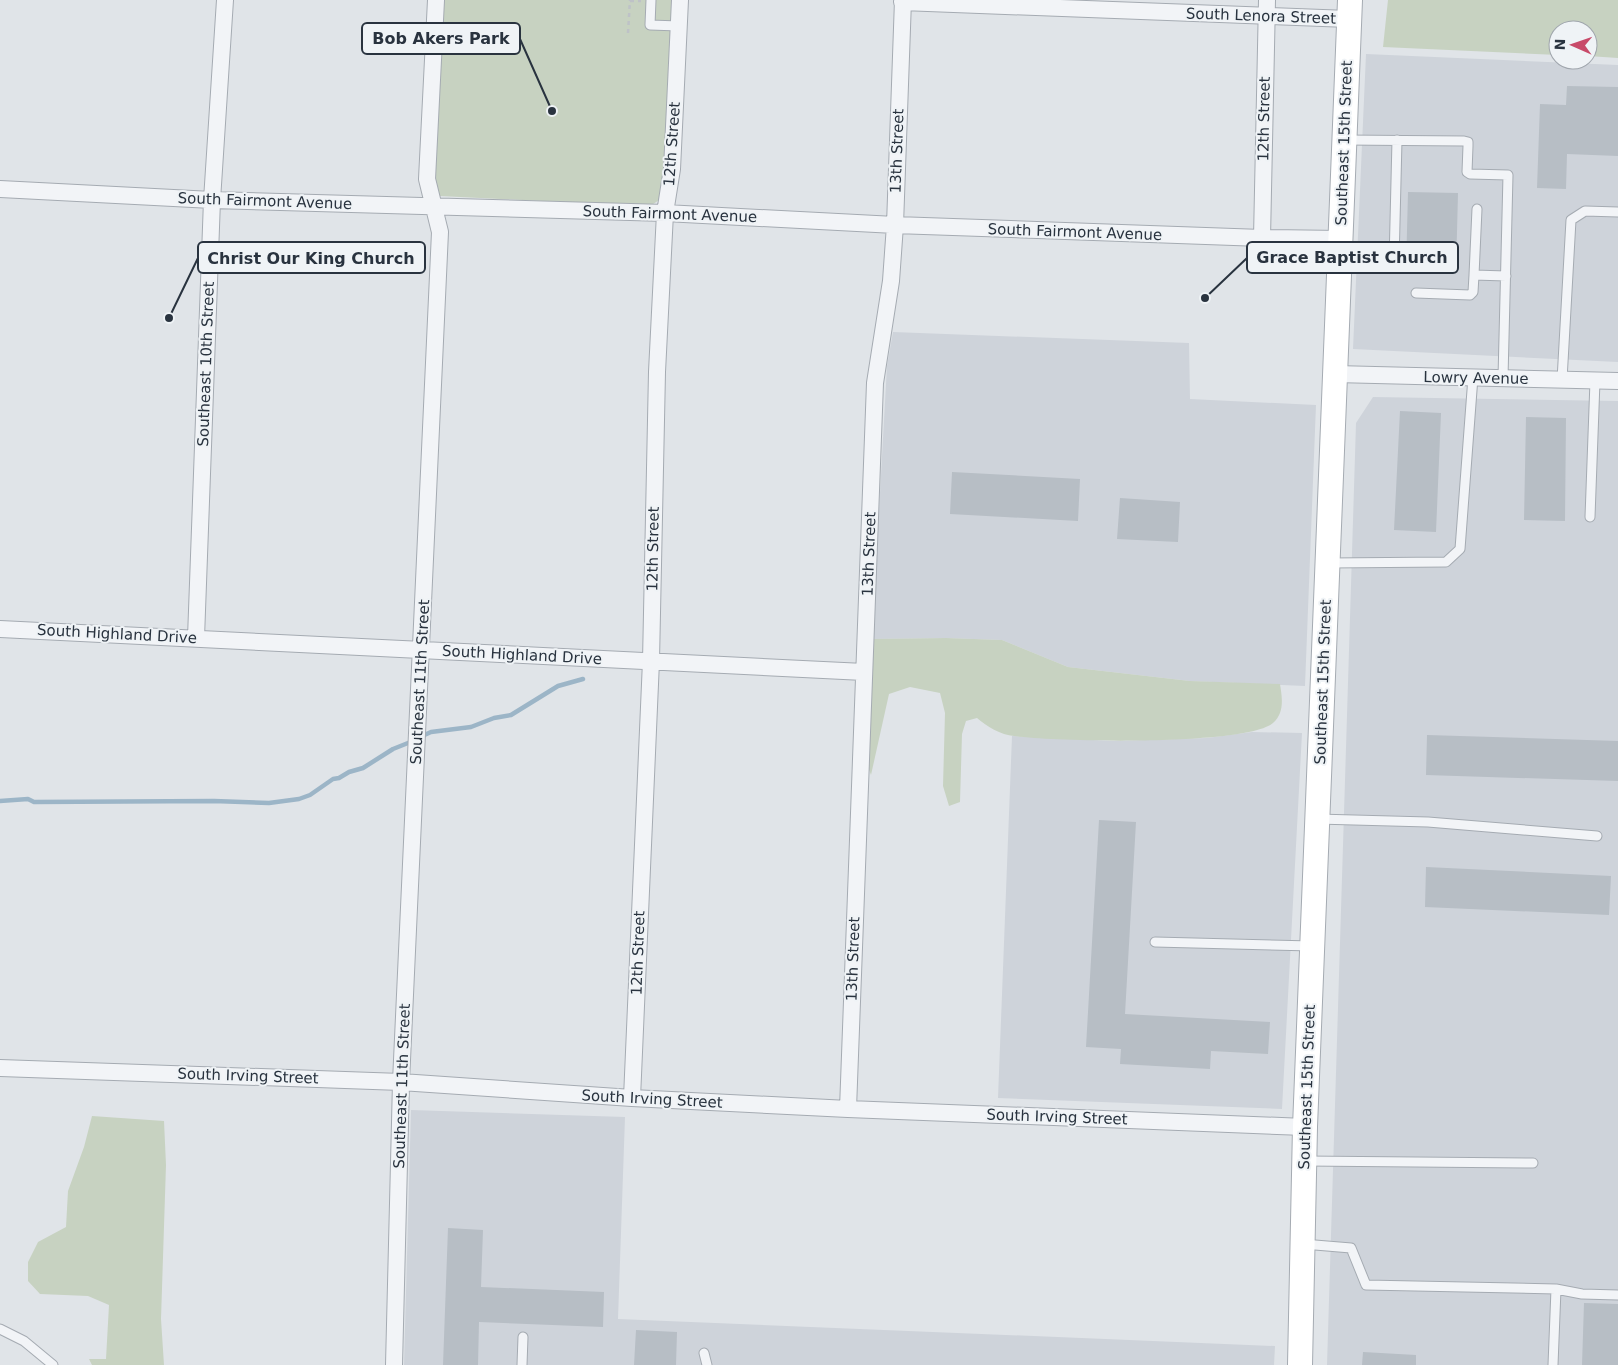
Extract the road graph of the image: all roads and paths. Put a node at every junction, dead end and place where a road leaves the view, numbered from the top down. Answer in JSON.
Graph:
{"nodes":[{"id":1,"x":225,"y":0,"type":"edge"},
{"id":2,"x":436,"y":0,"type":"edge"},
{"id":3,"x":630,"y":0,"type":"edge"},
{"id":4,"x":651,"y":0,"type":"edge"},
{"id":5,"x":680,"y":0,"type":"edge"},
{"id":6,"x":1268,"y":0,"type":"edge"},
{"id":7,"x":902,"y":1,"type":"edge"},
{"id":8,"x":1349,"y":10,"type":"edge"},
{"id":9,"x":1266,"y":17,"type":"junction"},
{"id":10,"x":679,"y":26,"type":"junction"},
{"id":11,"x":628,"y":33,"type":"dead end"},
{"id":12,"x":1344,"y":140,"type":"junction"},
{"id":13,"x":1397,"y":140,"type":"junction"},
{"id":14,"x":0,"y":189,"type":"edge"},
{"id":15,"x":212,"y":200,"type":"junction"},
{"id":16,"x":434,"y":206,"type":"junction"},
{"id":17,"x":1477,"y":209,"type":"dead end"},
{"id":18,"x":1618,"y":212,"type":"edge"},
{"id":19,"x":665,"y":213,"type":"junction"},
{"id":20,"x":895,"y":225,"type":"junction"},
{"id":21,"x":1262,"y":238,"type":"junction"},
{"id":22,"x":1340,"y":239,"type":"junction"},
{"id":23,"x":1394,"y":263,"type":"dead end"},
{"id":24,"x":1474,"y":275,"type":"junction"},
{"id":25,"x":1506,"y":276,"type":"junction"},
{"id":26,"x":1416,"y":293,"type":"dead end"},
{"id":27,"x":1335,"y":374,"type":"junction"},
{"id":28,"x":1473,"y":377,"type":"junction"},
{"id":29,"x":1503,"y":378,"type":"junction"},
{"id":30,"x":1562,"y":380,"type":"junction"},
{"id":31,"x":1595,"y":381,"type":"junction"},
{"id":32,"x":1618,"y":381,"type":"edge"},
{"id":33,"x":1590,"y":517,"type":"dead end"},
{"id":34,"x":1327,"y":563,"type":"junction"},
{"id":35,"x":0,"y":628,"type":"edge"},
{"id":36,"x":196,"y":638,"type":"junction"},
{"id":37,"x":422,"y":650,"type":"junction"},
{"id":38,"x":651,"y":661,"type":"junction"},
{"id":39,"x":864,"y":672,"type":"junction"},
{"id":40,"x":1317,"y":818,"type":"junction"},
{"id":41,"x":1597,"y":836,"type":"dead end"},
{"id":42,"x":1155,"y":942,"type":"dead end"},
{"id":43,"x":1312,"y":946,"type":"junction"},
{"id":44,"x":0,"y":1068,"type":"edge"},
{"id":45,"x":401,"y":1082,"type":"junction"},
{"id":46,"x":632,"y":1098,"type":"junction"},
{"id":47,"x":848,"y":1109,"type":"junction"},
{"id":48,"x":1305,"y":1126,"type":"junction"},
{"id":49,"x":1304,"y":1161,"type":"junction"},
{"id":50,"x":1533,"y":1162,"type":"dead end"},
{"id":51,"x":1303,"y":1244,"type":"junction"},
{"id":52,"x":1556,"y":1289,"type":"junction"},
{"id":53,"x":1618,"y":1295,"type":"edge"},
{"id":54,"x":0,"y":1329,"type":"edge"},
{"id":55,"x":523,"y":1337,"type":"dead end"},
{"id":56,"x":704,"y":1353,"type":"dead end"},
{"id":57,"x":53,"y":1365,"type":"edge"},
{"id":58,"x":394,"y":1365,"type":"edge"},
{"id":59,"x":522,"y":1365,"type":"edge"},
{"id":60,"x":707,"y":1365,"type":"edge"},
{"id":61,"x":1300,"y":1365,"type":"edge"},
{"id":62,"x":1553,"y":1365,"type":"edge"}],
"edges":[{"from":1,"to":15,"type":"street","name":"Southeast 10th Street"},
{"from":2,"to":16,"type":"street","name":"Southeast 11th Street"},
{"from":3,"to":11,"type":"path"},
{"from":4,"to":10,"type":"lane"},
{"from":5,"to":10,"type":"street","name":"12th Street"},
{"from":6,"to":9,"type":"street","name":"12th Street"},
{"from":7,"to":9,"type":"street","name":"South Lenora Street"},
{"from":7,"to":20,"type":"street","name":"13th Street"},
{"from":8,"to":9,"type":"street","name":"South Lenora Street"},
{"from":8,"to":12,"type":"main road","name":"Southeast 15th Street"},
{"from":9,"to":21,"type":"street","name":"12th Street"},
{"from":10,"to":19,"type":"street","name":"12th Street"},
{"from":12,"to":13,"type":"lane"},
{"from":12,"to":22,"type":"main road","name":"Southeast 15th Street"},
{"from":13,"to":23,"type":"lane"},
{"from":13,"to":25,"type":"lane"},
{"from":14,"to":15,"type":"street","name":"South Fairmont Avenue"},
{"from":15,"to":16,"type":"street","name":"South Fairmont Avenue"},
{"from":15,"to":36,"type":"street","name":"Southeast 10th Street"},
{"from":16,"to":19,"type":"street","name":"South Fairmont Avenue"},
{"from":16,"to":37,"type":"street","name":"Southeast 11th Street"},
{"from":17,"to":24,"type":"lane"},
{"from":18,"to":30,"type":"lane"},
{"from":19,"to":20,"type":"street","name":"South Fairmont Avenue"},
{"from":19,"to":38,"type":"street","name":"12th Street"},
{"from":20,"to":21,"type":"street","name":"South Fairmont Avenue"},
{"from":20,"to":39,"type":"street","name":"13th Street"},
{"from":21,"to":22,"type":"street","name":"South Fairmont Avenue"},
{"from":22,"to":27,"type":"main road","name":"Southeast 15th Street"},
{"from":24,"to":25,"type":"lane"},
{"from":24,"to":26,"type":"lane"},
{"from":25,"to":29,"type":"lane"},
{"from":27,"to":28,"type":"street","name":"Lowry Avenue"},
{"from":27,"to":34,"type":"main road","name":"Southeast 15th Street"},
{"from":28,"to":29,"type":"street","name":"Lowry Avenue"},
{"from":28,"to":34,"type":"lane"},
{"from":29,"to":30,"type":"street","name":"Lowry Avenue"},
{"from":30,"to":31,"type":"street","name":"Lowry Avenue"},
{"from":31,"to":32,"type":"street","name":"Lowry Avenue"},
{"from":31,"to":33,"type":"lane"},
{"from":34,"to":40,"type":"main road","name":"Southeast 15th Street"},
{"from":35,"to":36,"type":"street","name":"South Highland Drive"},
{"from":36,"to":37,"type":"street","name":"South Highland Drive"},
{"from":37,"to":38,"type":"street","name":"South Highland Drive"},
{"from":37,"to":45,"type":"street","name":"Southeast 11th Street"},
{"from":38,"to":39,"type":"street","name":"South Highland Drive"},
{"from":38,"to":46,"type":"street","name":"12th Street"},
{"from":39,"to":47,"type":"street","name":"13th Street"},
{"from":40,"to":41,"type":"lane"},
{"from":40,"to":43,"type":"main road","name":"Southeast 15th Street"},
{"from":42,"to":43,"type":"lane"},
{"from":43,"to":48,"type":"main road","name":"Southeast 15th Street"},
{"from":44,"to":45,"type":"street","name":"South Irving Street"},
{"from":45,"to":46,"type":"street","name":"South Irving Street"},
{"from":45,"to":58,"type":"street","name":"Southeast 11th Street"},
{"from":46,"to":47,"type":"street","name":"South Irving Street"},
{"from":47,"to":48,"type":"street","name":"South Irving Street"},
{"from":48,"to":49,"type":"main road","name":"Southeast 15th Street"},
{"from":49,"to":50,"type":"lane"},
{"from":49,"to":51,"type":"main road","name":"Southeast 15th Street"},
{"from":51,"to":52,"type":"lane"},
{"from":51,"to":61,"type":"main road","name":"Southeast 15th Street"},
{"from":52,"to":53,"type":"lane"},
{"from":52,"to":62,"type":"lane"},
{"from":54,"to":57,"type":"lane"},
{"from":55,"to":59,"type":"lane"},
{"from":56,"to":60,"type":"lane"}]}
